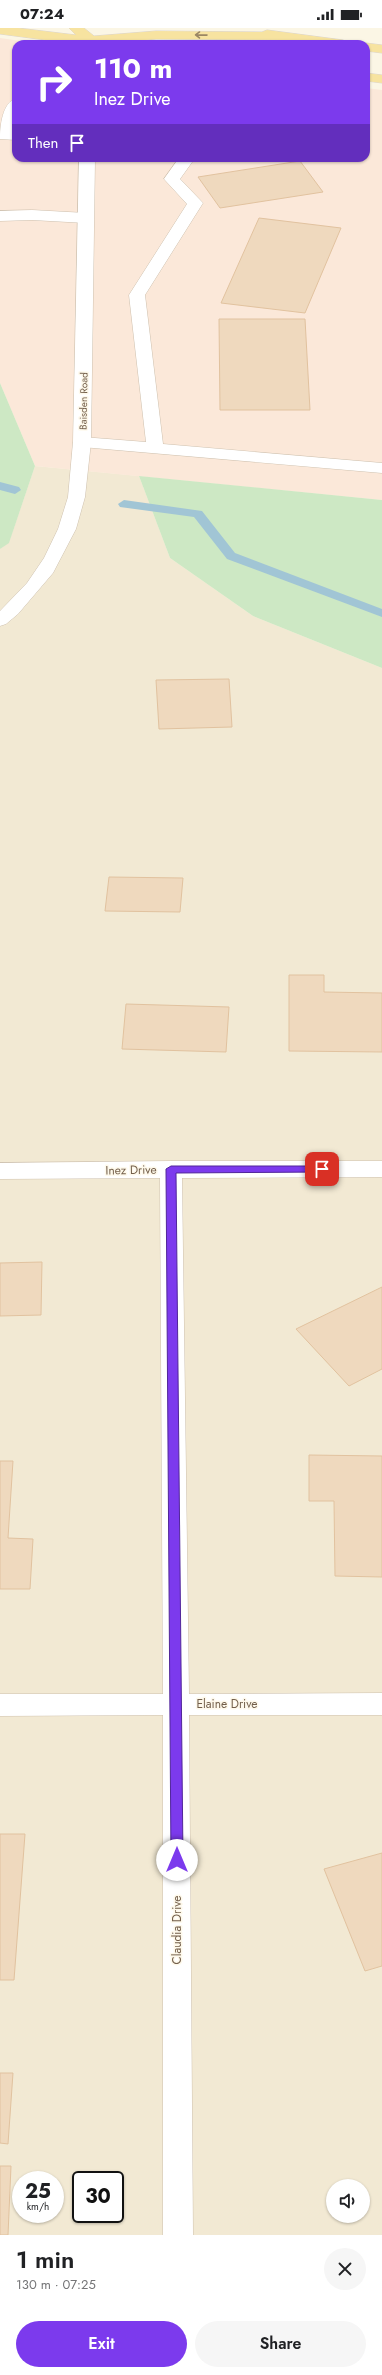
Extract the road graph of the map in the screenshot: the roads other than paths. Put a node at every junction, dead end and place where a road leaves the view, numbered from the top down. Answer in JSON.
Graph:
{"nodes":[{"id":1,"x":76,"y":28,"type":"edge"},
{"id":2,"x":217,"y":28,"type":"edge"},
{"id":3,"x":1,"y":32,"type":"edge"},
{"id":4,"x":282,"y":36,"type":"junction"},
{"id":5,"x":66,"y":40,"type":"edge"},
{"id":6,"x":88,"y":40,"type":"edge"},
{"id":7,"x":115,"y":40,"type":"edge"},
{"id":8,"x":312,"y":40,"type":"edge"},
{"id":9,"x":370,"y":48,"type":"edge"},
{"id":10,"x":382,"y":49,"type":"edge"},
{"id":11,"x":370,"y":78,"type":"edge"},
{"id":12,"x":382,"y":79,"type":"edge"},
{"id":13,"x":9,"y":109,"type":"edge"},
{"id":14,"x":12,"y":136,"type":"edge"},
{"id":15,"x":87,"y":162,"type":"edge"},
{"id":16,"x":184,"y":162,"type":"edge"},
{"id":17,"x":0,"y":216,"type":"edge"},
{"id":18,"x":86,"y":218,"type":"junction"},
{"id":19,"x":82,"y":442,"type":"junction"},
{"id":20,"x":155,"y":448,"type":"junction"},
{"id":21,"x":382,"y":468,"type":"edge"},
{"id":22,"x":0,"y":620,"type":"edge"},
{"id":23,"x":171,"y":1169,"type":"junction"},
{"id":24,"x":382,"y":1169,"type":"edge"},
{"id":25,"x":0,"y":1171,"type":"edge"},
{"id":26,"x":176,"y":1704,"type":"junction"},
{"id":27,"x":382,"y":1704,"type":"edge"},
{"id":28,"x":0,"y":1705,"type":"edge"},
{"id":29,"x":178,"y":2235,"type":"edge"}],
"edges":[{"from":1,"to":6,"type":"main road"},
{"from":2,"to":4,"type":"main road"},
{"from":3,"to":5,"type":"main road"},
{"from":4,"to":7,"type":"main road","one_way":true},
{"from":4,"to":8,"type":"main road"},
{"from":9,"to":10,"type":"main road"},
{"from":11,"to":12,"type":"main road"},
{"from":13,"to":14,"type":"street"},
{"from":15,"to":18,"type":"street","name":"Baisden Road"},
{"from":16,"to":20,"type":"street"},
{"from":17,"to":18,"type":"street"},
{"from":18,"to":19,"type":"street","name":"Baisden Road"},
{"from":19,"to":20,"type":"street"},
{"from":19,"to":22,"type":"street","name":"Baisden Road"},
{"from":20,"to":21,"type":"street"},
{"from":23,"to":24,"type":"street","name":"Inez Drive"},
{"from":23,"to":25,"type":"street","name":"Inez Drive"},
{"from":23,"to":26,"type":"street","name":"Claudia Drive"},
{"from":26,"to":27,"type":"street","name":"Elaine Drive"},
{"from":26,"to":28,"type":"street","name":"Elaine Drive"},
{"from":26,"to":29,"type":"street","name":"Claudia Drive"}]}
